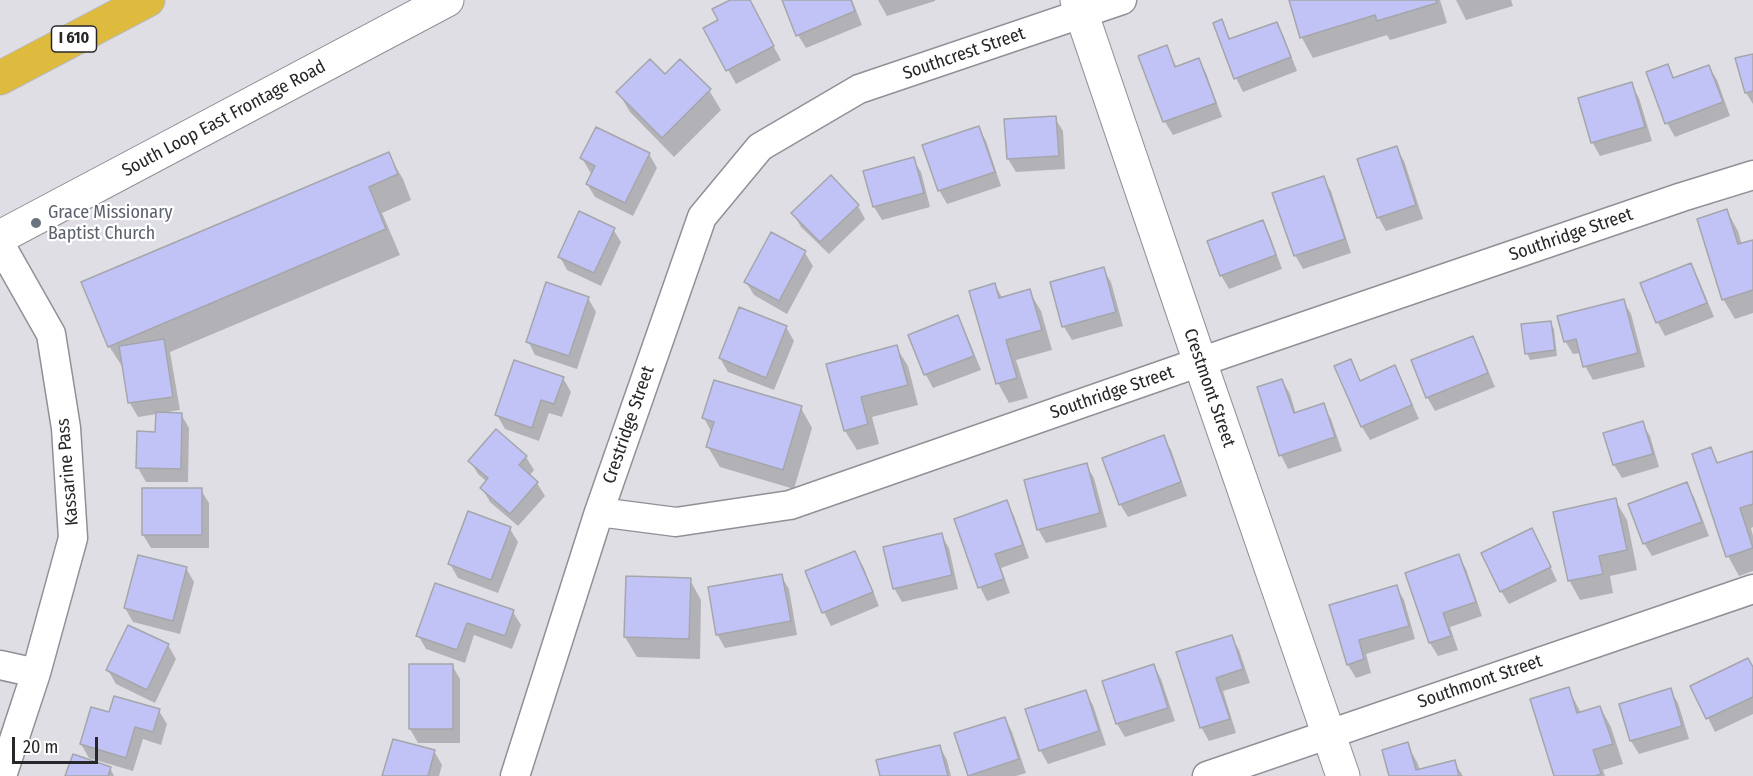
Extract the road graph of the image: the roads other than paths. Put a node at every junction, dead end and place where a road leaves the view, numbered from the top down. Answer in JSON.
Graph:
{"nodes":[{"id":1,"x":148,"y":0,"type":"edge"},
{"id":2,"x":447,"y":0,"type":"edge"},
{"id":3,"x":1122,"y":0,"type":"edge"},
{"id":4,"x":1080,"y":7,"type":"edge"},
{"id":5,"x":0,"y":78,"type":"edge"},
{"id":6,"x":810,"y":117,"type":"joint"},
{"id":7,"x":1753,"y":175,"type":"edge"},
{"id":8,"x":0,"y":237,"type":"edge"},
{"id":9,"x":0,"y":244,"type":"edge"},
{"id":10,"x":1200,"y":362,"type":"junction"},
{"id":11,"x":599,"y":512,"type":"junction"},
{"id":12,"x":1753,"y":589,"type":"edge"},
{"id":13,"x":0,"y":665,"type":"edge"},
{"id":14,"x":36,"y":673,"type":"junction"},
{"id":15,"x":1329,"y":734,"type":"junction"},
{"id":16,"x":2,"y":776,"type":"edge"},
{"id":17,"x":515,"y":776,"type":"edge"},
{"id":18,"x":1207,"y":776,"type":"edge"},
{"id":19,"x":1343,"y":776,"type":"edge"}],
"edges":[{"from":1,"to":5,"type":"highway","number":"I 610"},
{"from":2,"to":8,"type":"street","name":"South Loop East Frontage Road"},
{"from":3,"to":4,"type":"street","name":"Southcrest Street"},
{"from":4,"to":6,"type":"street","name":"Southcrest Street"},
{"from":4,"to":10,"type":"street","name":"Crestmont Street"},
{"from":6,"to":11,"type":"street","name":"Crestridge Street"},
{"from":7,"to":10,"type":"street","name":"Southridge Street"},
{"from":9,"to":14,"type":"street","name":"Kassarine Pass"},
{"from":10,"to":11,"type":"street","name":"Southridge Street"},
{"from":10,"to":15,"type":"street","name":"Crestmont Street"},
{"from":11,"to":17,"type":"street","name":"Crestridge Street"},
{"from":12,"to":15,"type":"street","name":"Southmont Street"},
{"from":13,"to":14,"type":"street"},
{"from":14,"to":16,"type":"street","name":"Kassarine Pass"},
{"from":15,"to":18,"type":"street","name":"Southmont Street"},
{"from":15,"to":19,"type":"street","name":"Crestmont Street"}]}
